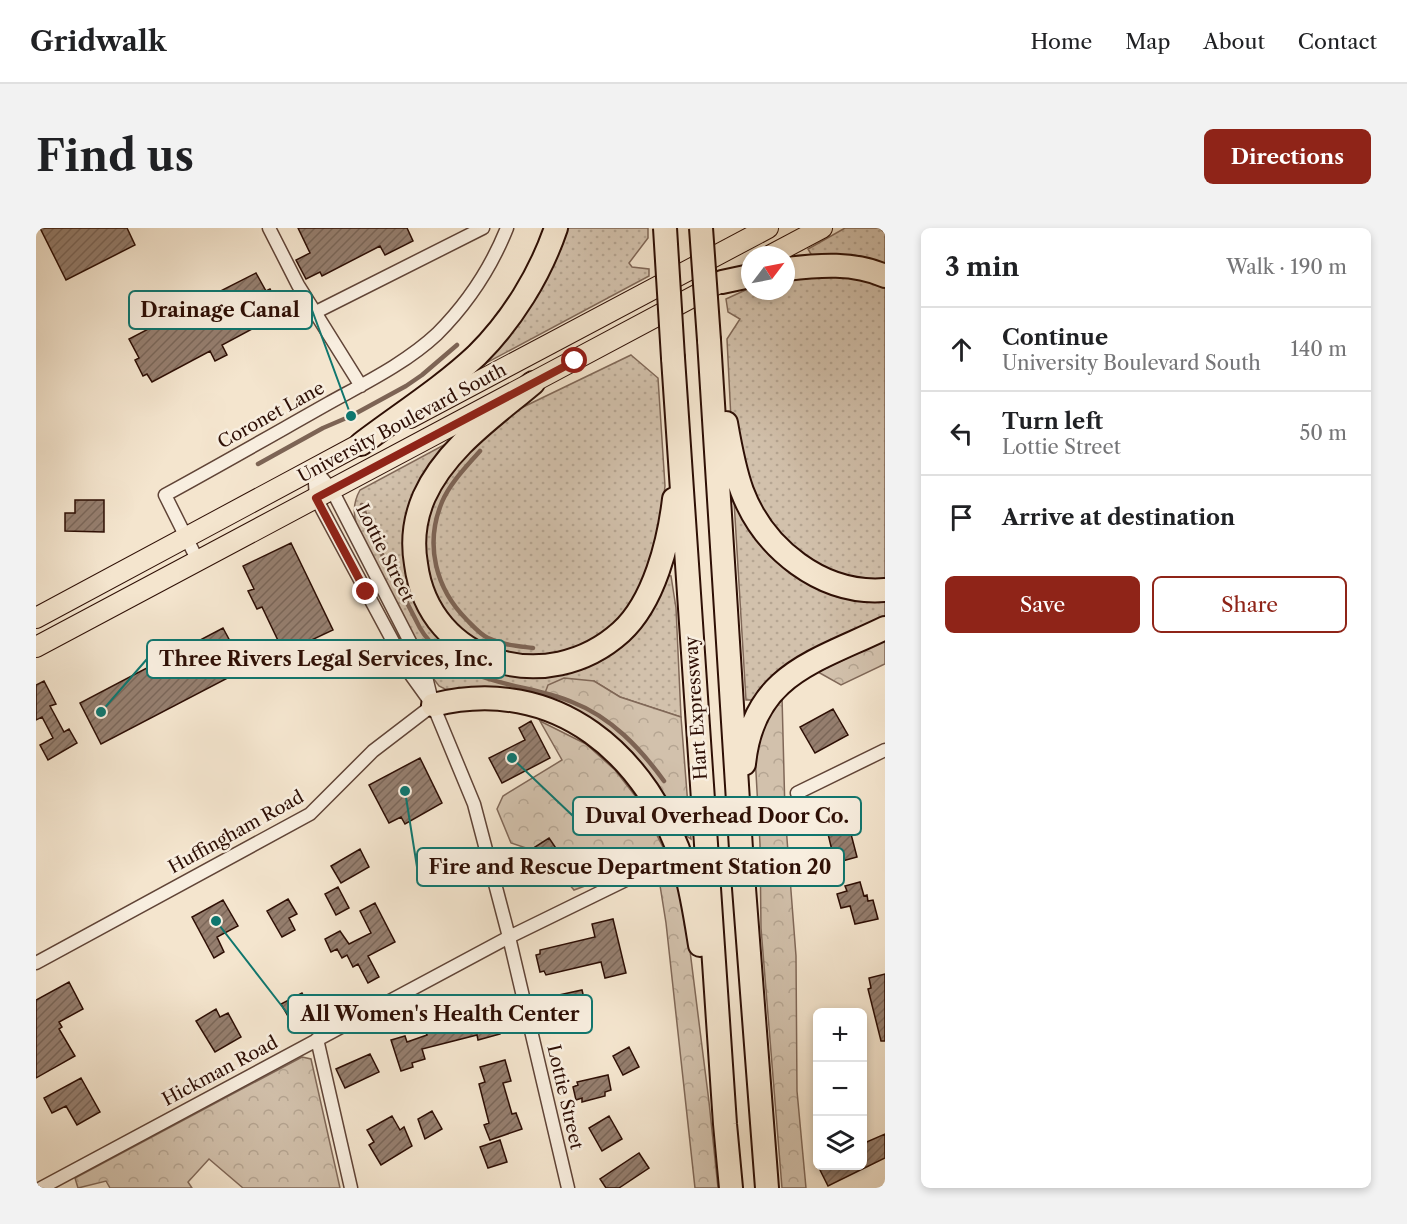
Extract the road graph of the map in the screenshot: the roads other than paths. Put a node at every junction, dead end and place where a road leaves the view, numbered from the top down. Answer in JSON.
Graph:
{"nodes":[{"id":1,"x":269,"y":228,"type":"edge"},
{"id":2,"x":483,"y":228,"type":"edge"},
{"id":3,"x":506,"y":228,"type":"edge"},
{"id":4,"x":556,"y":228,"type":"edge"},
{"id":5,"x":664,"y":228,"type":"edge"},
{"id":6,"x":701,"y":228,"type":"edge"},
{"id":7,"x":768,"y":228,"type":"edge"},
{"id":8,"x":822,"y":228,"type":"edge"},
{"id":9,"x":788,"y":246,"type":"edge"},
{"id":10,"x":795,"y":268,"type":"edge"},
{"id":11,"x":741,"y":271,"type":"edge"},
{"id":12,"x":885,"y":276,"type":"edge"},
{"id":13,"x":741,"y":278,"type":"edge"},
{"id":14,"x":722,"y":282,"type":"junction"},
{"id":15,"x":316,"y":312,"type":"junction"},
{"id":16,"x":709,"y":340,"type":"junction"},
{"id":17,"x":533,"y":383,"type":"junction"},
{"id":18,"x":361,"y":386,"type":"junction"},
{"id":19,"x":361,"y":444,"type":"junction"},
{"id":20,"x":680,"y":456,"type":"junction"},
{"id":21,"x":314,"y":469,"type":"junction"},
{"id":22,"x":324,"y":494,"type":"junction"},
{"id":23,"x":186,"y":537,"type":"junction"},
{"id":24,"x":198,"y":561,"type":"junction"},
{"id":25,"x":885,"y":590,"type":"edge"},
{"id":26,"x":36,"y":618,"type":"edge"},
{"id":27,"x":885,"y":628,"type":"edge"},
{"id":28,"x":36,"y":647,"type":"edge"},
{"id":29,"x":433,"y":705,"type":"junction"},
{"id":30,"x":885,"y":750,"type":"edge"},
{"id":31,"x":797,"y":793,"type":"dead end"},
{"id":32,"x":741,"y":849,"type":"junction"},
{"id":33,"x":642,"y":872,"type":"dead end"},
{"id":34,"x":509,"y":937,"type":"junction"},
{"id":35,"x":36,"y":963,"type":"edge"},
{"id":36,"x":317,"y":1039,"type":"junction"},
{"id":37,"x":720,"y":1048,"type":"junction"},
{"id":38,"x":41,"y":1188,"type":"edge"},
{"id":39,"x":351,"y":1188,"type":"edge"},
{"id":40,"x":568,"y":1188,"type":"edge"},
{"id":41,"x":731,"y":1188,"type":"edge"},
{"id":42,"x":767,"y":1188,"type":"edge"}],
"edges":[{"from":1,"to":15,"type":"street"},
{"from":2,"to":15,"type":"street"},
{"from":3,"to":18,"type":"street","name":"Coronet Lane"},
{"from":4,"to":19,"type":"highway"},
{"from":5,"to":20,"type":"highway","name":"Hart Expressway","bridge":true},
{"from":6,"to":16,"type":"highway","name":"Hart Expressway","bridge":true},
{"from":7,"to":19,"type":"main road","name":"University Boulevard South"},
{"from":8,"to":9,"type":"main road"},
{"from":10,"to":12,"type":"highway"},
{"from":11,"to":14,"type":"main road","name":"University Boulevard South"},
{"from":13,"to":14,"type":"highway"},
{"from":14,"to":17,"type":"main road","name":"University Boulevard South"},
{"from":15,"to":18,"type":"street"},
{"from":16,"to":25,"type":"highway"},
{"from":16,"to":32,"type":"highway","name":"Hart Expressway"},
{"from":17,"to":20,"type":"highway"},
{"from":17,"to":22,"type":"main road","name":"University Boulevard South"},
{"from":18,"to":23,"type":"street","name":"Coronet Lane"},
{"from":19,"to":21,"type":"main road","name":"University Boulevard South"},
{"from":20,"to":37,"type":"highway","name":"Hart Expressway"},
{"from":21,"to":22,"type":"street","name":"Lottie Street"},
{"from":21,"to":22,"type":"street","name":"Lottie Street"},
{"from":21,"to":23,"type":"main road","name":"University Boulevard South"},
{"from":22,"to":24,"type":"main road","name":"University Boulevard South"},
{"from":22,"to":29,"type":"street","name":"Lottie Street"},
{"from":22,"to":29,"type":"street","name":"Lottie Street"},
{"from":23,"to":24,"type":"street","name":"Coronet Lane"},
{"from":23,"to":26,"type":"main road","name":"University Boulevard South"},
{"from":24,"to":28,"type":"main road","name":"University Boulevard South"},
{"from":27,"to":32,"type":"highway"},
{"from":29,"to":34,"type":"street","name":"Lottie Street"},
{"from":29,"to":35,"type":"street","name":"Huffingham Road"},
{"from":29,"to":37,"type":"highway"},
{"from":30,"to":31,"type":"street"},
{"from":32,"to":42,"type":"highway","name":"Hart Expressway"},
{"from":33,"to":34,"type":"street","name":"Hickman Road"},
{"from":34,"to":36,"type":"street","name":"Hickman Road"},
{"from":34,"to":40,"type":"street","name":"Lottie Street"},
{"from":36,"to":38,"type":"street","name":"Hickman Road"},
{"from":36,"to":39,"type":"street"},
{"from":37,"to":41,"type":"highway","name":"Hart Expressway"}]}
